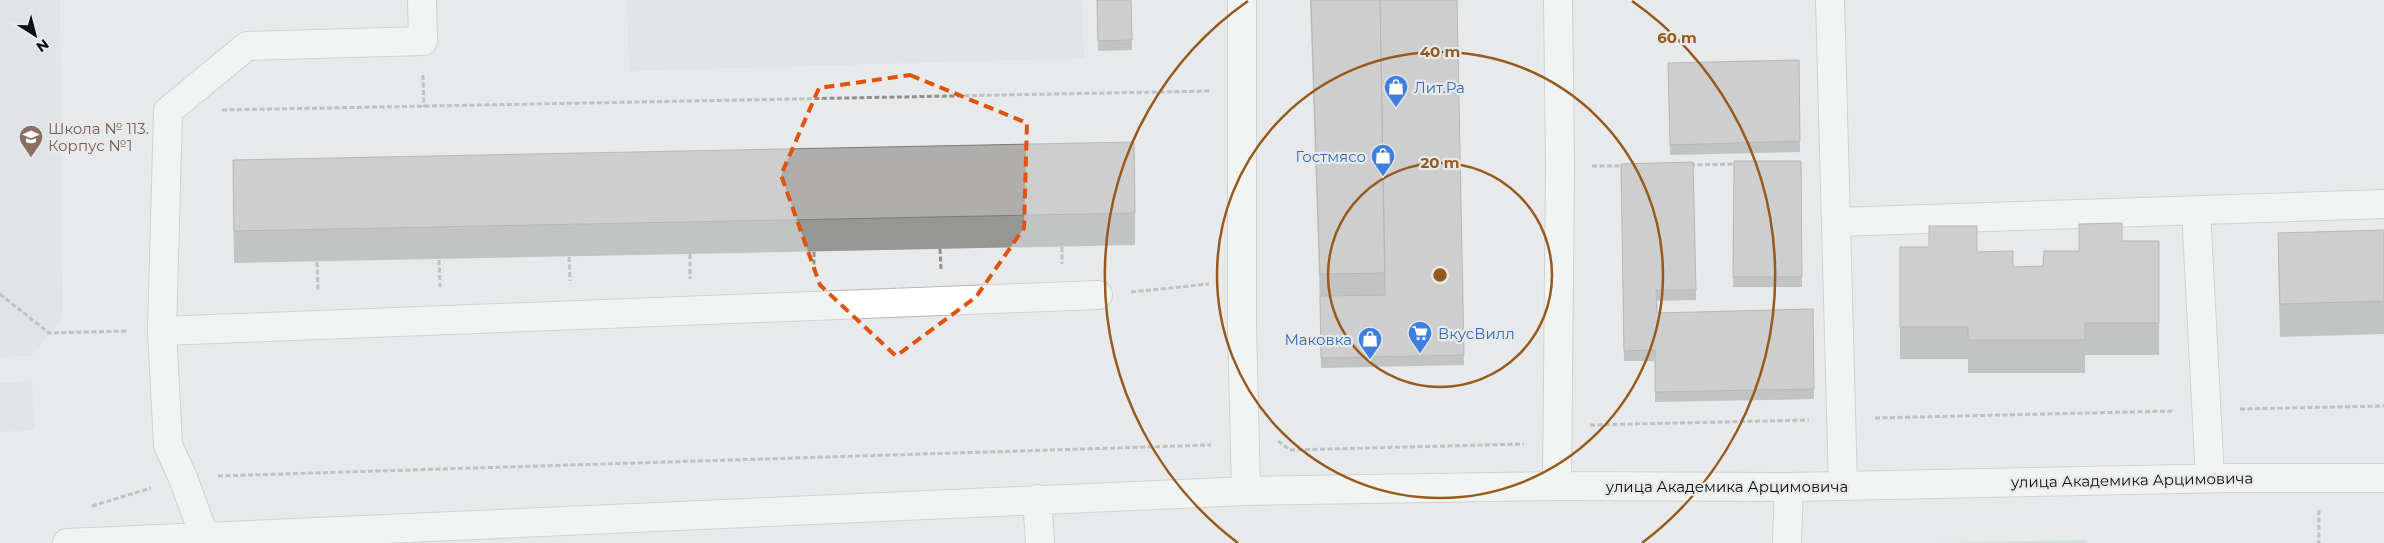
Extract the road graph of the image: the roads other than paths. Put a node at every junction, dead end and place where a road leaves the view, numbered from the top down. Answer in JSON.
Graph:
{"nodes":[{"id":1,"x":422,"y":0,"type":"edge"},
{"id":2,"x":1242,"y":0,"type":"edge"},
{"id":3,"x":1558,"y":0,"type":"edge"},
{"id":4,"x":1830,"y":0,"type":"edge"},
{"id":5,"x":2384,"y":204,"type":"edge"},
{"id":6,"x":2196,"y":210,"type":"junction"},
{"id":7,"x":1836,"y":222,"type":"junction"},
{"id":8,"x":1098,"y":295,"type":"road end"},
{"id":9,"x":162,"y":331,"type":"junction"},
{"id":10,"x":2210,"y":478,"type":"junction"},
{"id":11,"x":2384,"y":478,"type":"edge"},
{"id":12,"x":1556,"y":486,"type":"junction"},
{"id":13,"x":1843,"y":486,"type":"junction"},
{"id":14,"x":1789,"y":487,"type":"junction"},
{"id":15,"x":1246,"y":491,"type":"junction"},
{"id":16,"x":1037,"y":499,"type":"junction"},
{"id":17,"x":205,"y":538,"type":"junction"},
{"id":18,"x":67,"y":543,"type":"edge"},
{"id":19,"x":1040,"y":543,"type":"edge"},
{"id":20,"x":1787,"y":543,"type":"edge"}],
"edges":[{"from":1,"to":9,"type":"street"},
{"from":2,"to":15,"type":"street"},
{"from":3,"to":12,"type":"street"},
{"from":4,"to":7,"type":"street"},
{"from":5,"to":6,"type":"street"},
{"from":6,"to":7,"type":"street"},
{"from":6,"to":10,"type":"street"},
{"from":7,"to":13,"type":"street"},
{"from":8,"to":9,"type":"street"},
{"from":9,"to":17,"type":"street"},
{"from":10,"to":11,"type":"street","name":"улица Академика Арцимовича"},
{"from":10,"to":13,"type":"street","name":"улица Академика Арцимовича"},
{"from":12,"to":14,"type":"street","name":"улица Академика Арцимовича"},
{"from":12,"to":15,"type":"street","name":"улица Академика Арцимовича"},
{"from":13,"to":14,"type":"street","name":"улица Академика Арцимовича"},
{"from":14,"to":20,"type":"street"},
{"from":15,"to":16,"type":"street","name":"улица Академика Арцимовича"},
{"from":16,"to":17,"type":"street","name":"улица Академика Арцимовича"},
{"from":16,"to":19,"type":"street"},
{"from":17,"to":18,"type":"street","name":"улица Академика Арцимовича"}]}
